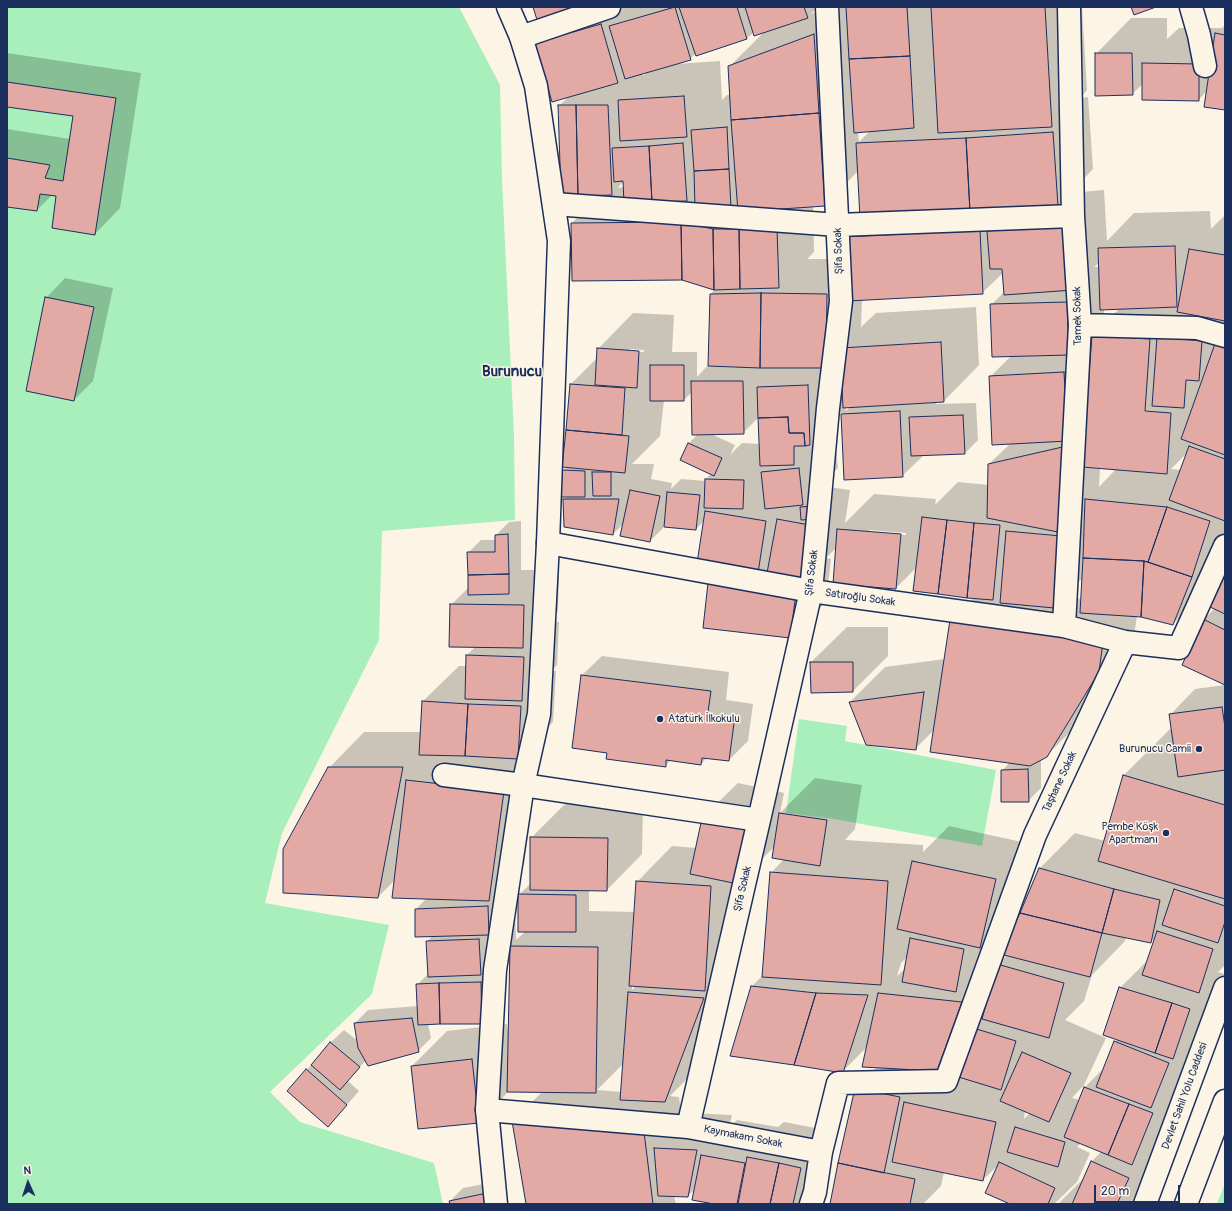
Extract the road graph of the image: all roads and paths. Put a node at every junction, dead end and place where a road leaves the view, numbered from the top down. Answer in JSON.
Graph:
{"nodes":[{"id":1,"x":508,"y":7,"type":"edge"},
{"id":2,"x":609,"y":7,"type":"edge"},
{"id":3,"x":827,"y":7,"type":"edge"},
{"id":4,"x":1069,"y":7,"type":"edge"},
{"id":5,"x":1191,"y":7,"type":"edge"},
{"id":6,"x":521,"y":37,"type":"junction"},
{"id":7,"x":1205,"y":66,"type":"dead end"},
{"id":8,"x":554,"y":204,"type":"junction"},
{"id":9,"x":1073,"y":216,"type":"junction"},
{"id":10,"x":838,"y":225,"type":"junction"},
{"id":11,"x":1080,"y":325,"type":"junction"},
{"id":12,"x":1225,"y":336,"type":"edge"},
{"id":13,"x":548,"y":543,"type":"junction"},
{"id":14,"x":1225,"y":546,"type":"edge"},
{"id":15,"x":811,"y":591,"type":"junction"},
{"id":16,"x":1064,"y":626,"type":"junction"},
{"id":17,"x":1125,"y":642,"type":"junction"},
{"id":18,"x":444,"y":775,"type":"dead end"},
{"id":19,"x":523,"y":785,"type":"junction"},
{"id":20,"x":759,"y":820,"type":"junction"},
{"id":21,"x":1225,"y":988,"type":"edge"},
{"id":22,"x":1225,"y":1101,"type":"edge"},
{"id":23,"x":487,"y":1110,"type":"junction"},
{"id":24,"x":688,"y":1127,"type":"junction"},
{"id":25,"x":821,"y":1152,"type":"junction"},
{"id":26,"x":496,"y":1204,"type":"edge"},
{"id":27,"x":811,"y":1204,"type":"edge"},
{"id":28,"x":1145,"y":1204,"type":"edge"},
{"id":29,"x":1186,"y":1204,"type":"edge"}],
"edges":[{"from":1,"to":6,"type":"street"},
{"from":2,"to":6,"type":"street"},
{"from":3,"to":10,"type":"street","name":"Şifa Sokak"},
{"from":4,"to":9,"type":"street","name":"Tamek Sokak"},
{"from":5,"to":7,"type":"street"},
{"from":6,"to":8,"type":"street"},
{"from":8,"to":10,"type":"street"},
{"from":8,"to":13,"type":"street"},
{"from":9,"to":10,"type":"street"},
{"from":9,"to":11,"type":"street","name":"Tamek Sokak"},
{"from":10,"to":15,"type":"street","name":"Şifa Sokak"},
{"from":11,"to":12,"type":"street"},
{"from":11,"to":16,"type":"street","name":"Tamek Sokak"},
{"from":13,"to":15,"type":"street","name":"Satıroğlu Sokak"},
{"from":13,"to":19,"type":"street"},
{"from":14,"to":17,"type":"street"},
{"from":15,"to":16,"type":"street","name":"Satıroğlu Sokak"},
{"from":15,"to":20,"type":"street","name":"Şifa Sokak"},
{"from":16,"to":17,"type":"street","name":"Satıroğlu Sokak"},
{"from":17,"to":25,"type":"street","name":"Taşhane Sokak"},
{"from":18,"to":19,"type":"street"},
{"from":19,"to":20,"type":"street"},
{"from":19,"to":23,"type":"street"},
{"from":20,"to":24,"type":"street","name":"Şifa Sokak"},
{"from":21,"to":28,"type":"street","name":"Devlet Sahil Yolu Caddesi"},
{"from":22,"to":29,"type":"street"},
{"from":23,"to":24,"type":"street","name":"Kaymakam Sokak"},
{"from":23,"to":26,"type":"street"},
{"from":24,"to":25,"type":"street","name":"Kaymakam Sokak"},
{"from":25,"to":27,"type":"street"}]}
